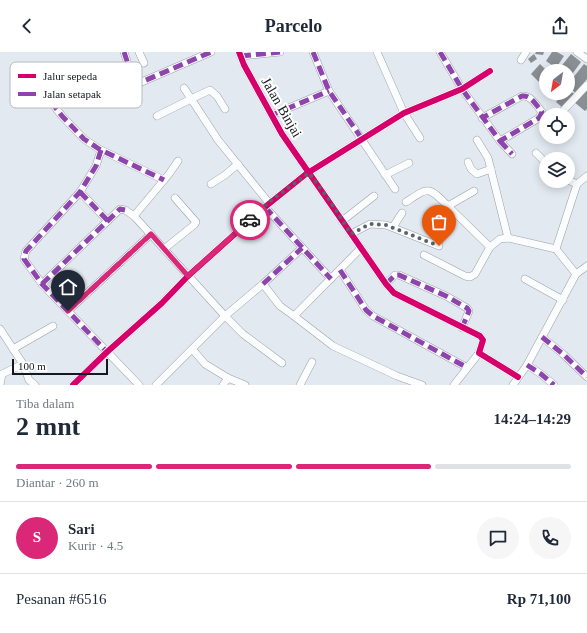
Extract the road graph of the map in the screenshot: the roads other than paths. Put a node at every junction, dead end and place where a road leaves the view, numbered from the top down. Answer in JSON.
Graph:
{"nodes":[{"id":1,"x":124,"y":52,"type":"edge"},
{"id":2,"x":139,"y":52,"type":"edge"},
{"id":3,"x":280,"y":52,"type":"edge"},
{"id":4,"x":313,"y":52,"type":"edge"},
{"id":5,"x":376,"y":52,"type":"edge"},
{"id":6,"x":440,"y":52,"type":"edge"},
{"id":7,"x":526,"y":52,"type":"edge"},
{"id":8,"x":577,"y":52,"type":"edge"},
{"id":9,"x":206,"y":53,"type":"edge"},
{"id":10,"x":240,"y":54,"type":"edge"},
{"id":11,"x":587,"y":59,"type":"edge"},
{"id":12,"x":521,"y":60,"type":"dead end"},
{"id":13,"x":127,"y":62,"type":"edge"},
{"id":14,"x":144,"y":63,"type":"dead end"},
{"id":15,"x":490,"y":71,"type":"dead end"},
{"id":16,"x":142,"y":82,"type":"edge"},
{"id":17,"x":587,"y":85,"type":"edge"},
{"id":18,"x":184,"y":88,"type":"dead end"},
{"id":19,"x":462,"y":89,"type":"junction"},
{"id":20,"x":329,"y":91,"type":"junction"},
{"id":21,"x":191,"y":99,"type":"junction"},
{"id":22,"x":56,"y":108,"type":"edge"},
{"id":23,"x":566,"y":108,"type":"edge"},
{"id":24,"x":225,"y":109,"type":"dead end"},
{"id":25,"x":404,"y":112,"type":"junction"},
{"id":26,"x":272,"y":115,"type":"junction"},
{"id":27,"x":157,"y":116,"type":"dead end"},
{"id":28,"x":482,"y":118,"type":"junction"},
{"id":29,"x":420,"y":138,"type":"dead end"},
{"id":30,"x":362,"y":139,"type":"junction"},
{"id":31,"x":477,"y":140,"type":"dead end"},
{"id":32,"x":500,"y":141,"type":"junction"},
{"id":33,"x":101,"y":150,"type":"junction"},
{"id":34,"x":536,"y":153,"type":"dead end"},
{"id":35,"x":512,"y":154,"type":"dead end"},
{"id":36,"x":539,"y":156,"type":"edge"},
{"id":37,"x":178,"y":161,"type":"dead end"},
{"id":38,"x":468,"y":162,"type":"dead end"},
{"id":39,"x":409,"y":163,"type":"dead end"},
{"id":40,"x":238,"y":164,"type":"junction"},
{"id":41,"x":490,"y":169,"type":"junction"},
{"id":42,"x":309,"y":173,"type":"junction"},
{"id":43,"x":385,"y":175,"type":"junction"},
{"id":44,"x":587,"y":176,"type":"edge"},
{"id":45,"x":164,"y":180,"type":"junction"},
{"id":46,"x":211,"y":184,"type":"dead end"},
{"id":47,"x":577,"y":184,"type":"joint"},
{"id":48,"x":395,"y":189,"type":"dead end"},
{"id":49,"x":474,"y":191,"type":"dead end"},
{"id":50,"x":80,"y":192,"type":"junction"},
{"id":51,"x":374,"y":196,"type":"dead end"},
{"id":52,"x":175,"y":198,"type":"dead end"},
{"id":53,"x":406,"y":202,"type":"dead end"},
{"id":54,"x":267,"y":205,"type":"junction"},
{"id":55,"x":448,"y":206,"type":"junction"},
{"id":56,"x":402,"y":213,"type":"dead end"},
{"id":57,"x":134,"y":216,"type":"junction"},
{"id":58,"x":108,"y":221,"type":"junction"},
{"id":59,"x":342,"y":221,"type":"junction"},
{"id":60,"x":393,"y":227,"type":"junction"},
{"id":61,"x":151,"y":234,"type":"junction"},
{"id":62,"x":351,"y":234,"type":"junction"},
{"id":63,"x":508,"y":238,"type":"junction"},
{"id":64,"x":439,"y":246,"type":"dead end"},
{"id":65,"x":490,"y":247,"type":"junction"},
{"id":66,"x":302,"y":248,"type":"junction"},
{"id":67,"x":361,"y":248,"type":"junction"},
{"id":68,"x":164,"y":249,"type":"junction"},
{"id":69,"x":556,"y":249,"type":"junction"},
{"id":70,"x":424,"y":255,"type":"dead end"},
{"id":71,"x":587,"y":266,"type":"edge"},
{"id":72,"x":340,"y":270,"type":"junction"},
{"id":73,"x":576,"y":274,"type":"junction"},
{"id":74,"x":188,"y":276,"type":"junction"},
{"id":75,"x":525,"y":278,"type":"dead end"},
{"id":76,"x":331,"y":279,"type":"junction"},
{"id":77,"x":42,"y":284,"type":"junction"},
{"id":78,"x":263,"y":284,"type":"junction"},
{"id":79,"x":386,"y":284,"type":"junction"},
{"id":80,"x":563,"y":300,"type":"junction"},
{"id":81,"x":68,"y":311,"type":"junction"},
{"id":82,"x":225,"y":316,"type":"junction"},
{"id":83,"x":294,"y":316,"type":"junction"},
{"id":84,"x":53,"y":326,"type":"dead end"},
{"id":85,"x":462,"y":328,"type":"junction"},
{"id":86,"x":0,"y":329,"type":"edge"},
{"id":87,"x":542,"y":337,"type":"junction"},
{"id":88,"x":13,"y":349,"type":"junction"},
{"id":89,"x":193,"y":350,"type":"junction"},
{"id":90,"x":107,"y":352,"type":"junction"},
{"id":91,"x":479,"y":353,"type":"junction"},
{"id":92,"x":312,"y":362,"type":"dead end"},
{"id":93,"x":282,"y":363,"type":"dead end"},
{"id":94,"x":23,"y":364,"type":"junction"},
{"id":95,"x":527,"y":365,"type":"junction"},
{"id":96,"x":466,"y":368,"type":"junction"},
{"id":97,"x":518,"y":377,"type":"junction"},
{"id":98,"x":587,"y":377,"type":"edge"},
{"id":99,"x":228,"y":378,"type":"junction"},
{"id":100,"x":0,"y":385,"type":"edge"},
{"id":101,"x":35,"y":385,"type":"edge"},
{"id":102,"x":73,"y":385,"type":"edge"},
{"id":103,"x":139,"y":385,"type":"edge"},
{"id":104,"x":156,"y":385,"type":"edge"},
{"id":105,"x":223,"y":385,"type":"edge"},
{"id":106,"x":245,"y":385,"type":"edge"},
{"id":107,"x":300,"y":385,"type":"edge"},
{"id":108,"x":422,"y":385,"type":"edge"},
{"id":109,"x":454,"y":385,"type":"edge"},
{"id":110,"x":513,"y":385,"type":"edge"},
{"id":111,"x":554,"y":385,"type":"edge"}],
"edges":[{"from":1,"to":13,"type":"street"},
{"from":2,"to":14,"type":"street"},
{"from":3,"to":10,"type":"street"},
{"from":4,"to":20,"type":"street"},
{"from":5,"to":25,"type":"street"},
{"from":6,"to":19,"type":"street"},
{"from":7,"to":12,"type":"street"},
{"from":8,"to":11,"type":"street"},
{"from":9,"to":16,"type":"street"},
{"from":10,"to":26,"type":"street","name":"Jalan Binjai"},
{"from":15,"to":19,"type":"street"},
{"from":17,"to":23,"type":"street"},
{"from":18,"to":21,"type":"street"},
{"from":19,"to":25,"type":"street"},
{"from":19,"to":28,"type":"street"},
{"from":20,"to":26,"type":"street"},
{"from":20,"to":30,"type":"street"},
{"from":21,"to":24,"type":"street"},
{"from":21,"to":27,"type":"street"},
{"from":21,"to":40,"type":"street"},
{"from":22,"to":33,"type":"street"},
{"from":25,"to":29,"type":"street"},
{"from":25,"to":30,"type":"street"},
{"from":26,"to":42,"type":"street","name":"Jalan Binjai"},
{"from":28,"to":32,"type":"street"},
{"from":28,"to":32,"type":"street"},
{"from":30,"to":42,"type":"street"},
{"from":30,"to":43,"type":"street"},
{"from":31,"to":41,"type":"street"},
{"from":32,"to":35,"type":"street"},
{"from":33,"to":45,"type":"street"},
{"from":33,"to":50,"type":"street"},
{"from":34,"to":36,"type":"street"},
{"from":37,"to":45,"type":"street"},
{"from":38,"to":41,"type":"street"},
{"from":39,"to":43,"type":"street"},
{"from":40,"to":46,"type":"street"},
{"from":40,"to":54,"type":"street"},
{"from":41,"to":63,"type":"street"},
{"from":42,"to":54,"type":"street"},
{"from":42,"to":59,"type":"street","name":"Jalan Binjai"},
{"from":43,"to":48,"type":"street"},
{"from":44,"to":47,"type":"street"},
{"from":45,"to":57,"type":"street"},
{"from":47,"to":69,"type":"street"},
{"from":49,"to":55,"type":"street"},
{"from":50,"to":58,"type":"street"},
{"from":50,"to":77,"type":"street"},
{"from":51,"to":59,"type":"street"},
{"from":52,"to":68,"type":"street"},
{"from":53,"to":55,"type":"street"},
{"from":54,"to":66,"type":"street"},
{"from":54,"to":74,"type":"street"},
{"from":55,"to":65,"type":"street"},
{"from":56,"to":60,"type":"street"},
{"from":57,"to":58,"type":"street"},
{"from":57,"to":61,"type":"street"},
{"from":58,"to":77,"type":"street"},
{"from":59,"to":62,"type":"street","name":"Jalan Binjai"},
{"from":60,"to":62,"type":"street"},
{"from":60,"to":64,"type":"street"},
{"from":61,"to":68,"type":"street"},
{"from":61,"to":81,"type":"street"},
{"from":62,"to":67,"type":"street","name":"Jalan Binjai"},
{"from":63,"to":65,"type":"street"},
{"from":63,"to":69,"type":"street"},
{"from":65,"to":70,"type":"street"},
{"from":66,"to":76,"type":"street"},
{"from":66,"to":78,"type":"street"},
{"from":67,"to":72,"type":"street"},
{"from":67,"to":79,"type":"street","name":"Jalan Binjai"},
{"from":68,"to":74,"type":"street"},
{"from":69,"to":73,"type":"street"},
{"from":71,"to":73,"type":"street"},
{"from":72,"to":76,"type":"street"},
{"from":72,"to":96,"type":"street"},
{"from":73,"to":80,"type":"street"},
{"from":74,"to":82,"type":"street"},
{"from":74,"to":90,"type":"street"},
{"from":75,"to":80,"type":"street"},
{"from":76,"to":83,"type":"street"},
{"from":77,"to":81,"type":"street"},
{"from":78,"to":82,"type":"street"},
{"from":78,"to":83,"type":"street"},
{"from":79,"to":85,"type":"street","name":"Jalan Binjai"},
{"from":79,"to":85,"type":"street"},
{"from":80,"to":87,"type":"street"},
{"from":81,"to":90,"type":"street"},
{"from":82,"to":89,"type":"street"},
{"from":82,"to":93,"type":"street"},
{"from":83,"to":108,"type":"street"},
{"from":84,"to":88,"type":"street"},
{"from":85,"to":91,"type":"street","name":"Jalan Binjai"},
{"from":86,"to":88,"type":"street"},
{"from":87,"to":95,"type":"street"},
{"from":87,"to":98,"type":"street"},
{"from":88,"to":94,"type":"street"},
{"from":89,"to":99,"type":"street"},
{"from":89,"to":104,"type":"street"},
{"from":90,"to":102,"type":"street"},
{"from":90,"to":103,"type":"street"},
{"from":91,"to":96,"type":"street"},
{"from":91,"to":97,"type":"street"},
{"from":92,"to":107,"type":"street"},
{"from":94,"to":100,"type":"street"},
{"from":94,"to":101,"type":"street"},
{"from":95,"to":97,"type":"street"},
{"from":95,"to":111,"type":"street"},
{"from":96,"to":109,"type":"street"},
{"from":97,"to":110,"type":"street"},
{"from":99,"to":105,"type":"street"},
{"from":99,"to":106,"type":"street"}]}
